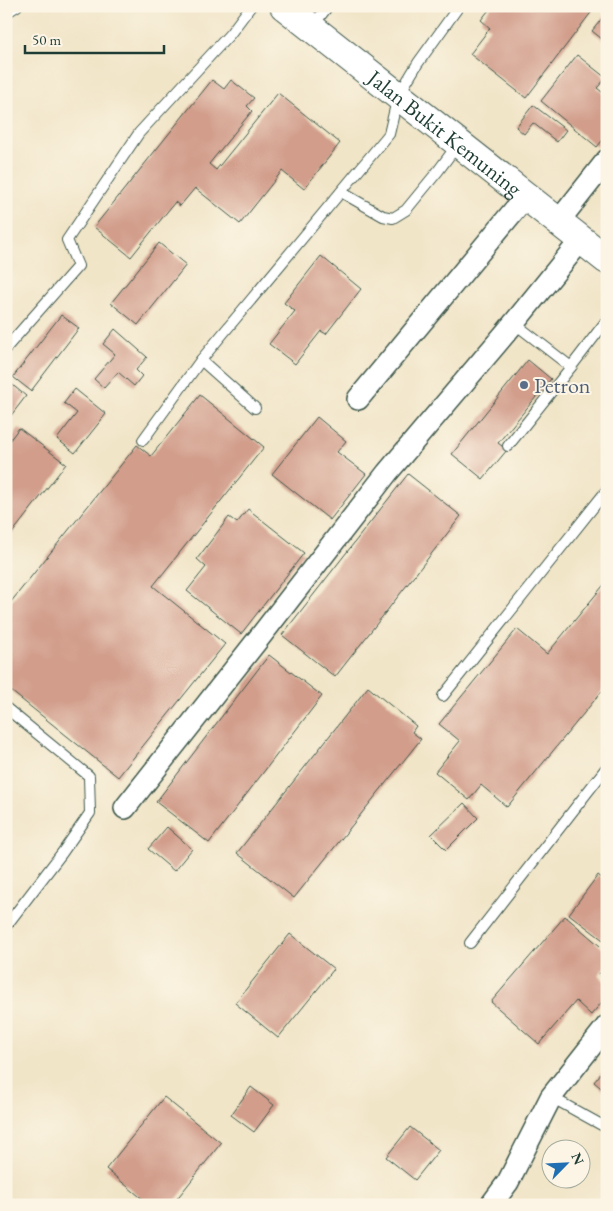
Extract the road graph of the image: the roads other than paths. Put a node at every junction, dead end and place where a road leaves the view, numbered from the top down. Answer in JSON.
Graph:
{"nodes":[{"id":1,"x":17,"y":6,"type":"edge"},
{"id":2,"x":251,"y":6,"type":"edge"},
{"id":3,"x":284,"y":6,"type":"edge"},
{"id":4,"x":328,"y":6,"type":"edge"},
{"id":5,"x":459,"y":6,"type":"edge"},
{"id":6,"x":6,"y":13,"type":"edge"},
{"id":7,"x":311,"y":28,"type":"junction"},
{"id":8,"x":398,"y":96,"type":"junction"},
{"id":9,"x":458,"y":144,"type":"junction"},
{"id":10,"x":607,"y":160,"type":"edge"},
{"id":11,"x":341,"y":192,"type":"junction"},
{"id":12,"x":526,"y":196,"type":"junction"},
{"id":13,"x":558,"y":222,"type":"junction"},
{"id":14,"x":581,"y":240,"type":"junction"},
{"id":15,"x":607,"y":260,"type":"edge"},
{"id":16,"x":607,"y":320,"type":"edge"},
{"id":17,"x":514,"y":323,"type":"junction"},
{"id":18,"x":6,"y":348,"type":"edge"},
{"id":19,"x":201,"y":360,"type":"junction"},
{"id":20,"x":571,"y":367,"type":"junction"},
{"id":21,"x":358,"y":399,"type":"dead end"},
{"id":22,"x":255,"y":408,"type":"dead end"},
{"id":23,"x":143,"y":440,"type":"dead end"},
{"id":24,"x":508,"y":446,"type":"dead end"},
{"id":25,"x":607,"y":490,"type":"edge"},
{"id":26,"x":443,"y":696,"type":"dead end"},
{"id":27,"x":6,"y":708,"type":"edge"},
{"id":28,"x":607,"y":767,"type":"edge"},
{"id":29,"x":125,"y":808,"type":"dead end"},
{"id":30,"x":6,"y":926,"type":"edge"},
{"id":31,"x":470,"y":942,"type":"dead end"},
{"id":32,"x":607,"y":1026,"type":"edge"},
{"id":33,"x":552,"y":1097,"type":"junction"},
{"id":34,"x":607,"y":1128,"type":"edge"},
{"id":35,"x":492,"y":1205,"type":"edge"}],
"edges":[{"from":1,"to":6,"type":"lane"},
{"from":2,"to":18,"type":"lane"},
{"from":3,"to":7,"type":"main road","name":"Jalan Bukit Kemuning"},
{"from":4,"to":7,"type":"lane"},
{"from":5,"to":8,"type":"lane"},
{"from":7,"to":8,"type":"main road","name":"Jalan Bukit Kemuning"},
{"from":8,"to":9,"type":"main road","name":"Jalan Bukit Kemuning"},
{"from":8,"to":11,"type":"lane"},
{"from":9,"to":11,"type":"lane"},
{"from":9,"to":12,"type":"main road","name":"Jalan Bukit Kemuning"},
{"from":10,"to":13,"type":"street"},
{"from":11,"to":19,"type":"lane"},
{"from":12,"to":13,"type":"main road","name":"Jalan Bukit Kemuning"},
{"from":12,"to":21,"type":"street"},
{"from":13,"to":14,"type":"main road","name":"Jalan Bukit Kemuning"},
{"from":14,"to":15,"type":"main road","name":"Jalan Bukit Kemuning"},
{"from":14,"to":17,"type":"street"},
{"from":16,"to":20,"type":"lane"},
{"from":17,"to":20,"type":"lane"},
{"from":17,"to":29,"type":"street"},
{"from":19,"to":22,"type":"lane"},
{"from":19,"to":23,"type":"lane"},
{"from":20,"to":24,"type":"lane"},
{"from":25,"to":26,"type":"lane"},
{"from":27,"to":30,"type":"lane"},
{"from":28,"to":31,"type":"lane"},
{"from":32,"to":33,"type":"street"},
{"from":33,"to":34,"type":"lane"},
{"from":33,"to":35,"type":"street"}]}
